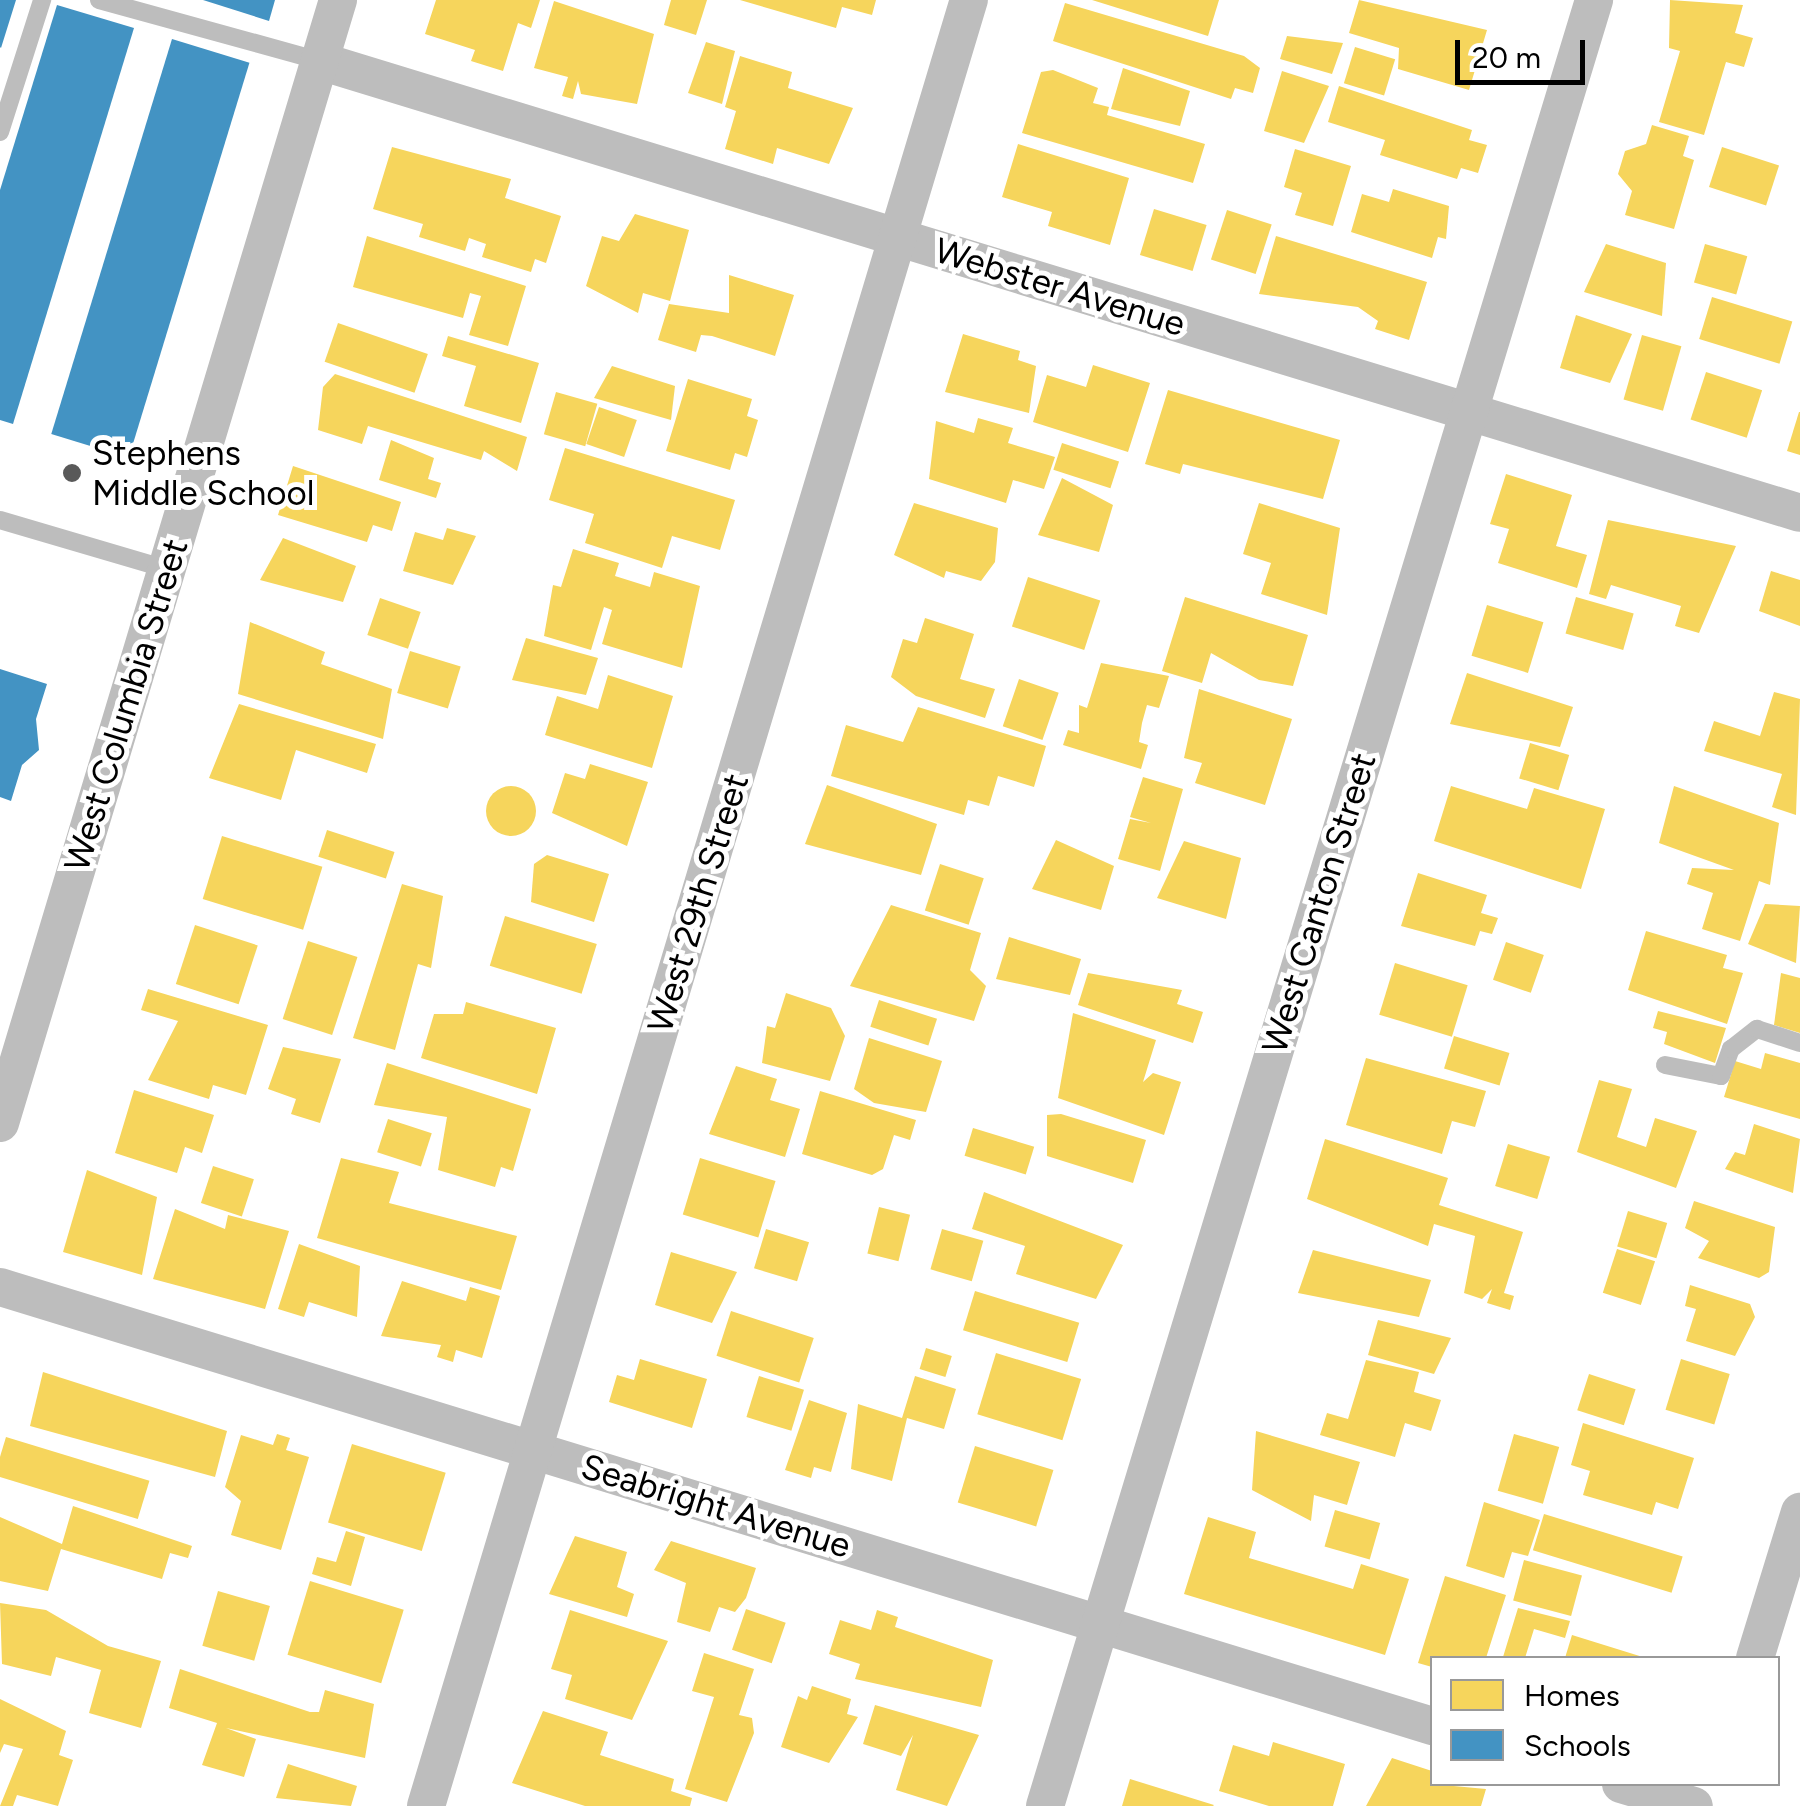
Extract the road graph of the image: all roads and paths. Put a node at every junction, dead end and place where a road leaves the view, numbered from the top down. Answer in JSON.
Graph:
{"nodes":[{"id":1,"x":42,"y":0,"type":"edge"},
{"id":2,"x":99,"y":0,"type":"edge"},
{"id":3,"x":338,"y":0,"type":"edge"},
{"id":4,"x":969,"y":0,"type":"edge"},
{"id":5,"x":1594,"y":0,"type":"edge"},
{"id":6,"x":320,"y":61,"type":"junction"},
{"id":7,"x":0,"y":132,"type":"edge"},
{"id":8,"x":898,"y":237,"type":"junction"},
{"id":9,"x":1469,"y":412,"type":"junction"},
{"id":10,"x":1800,"y":513,"type":"edge"},
{"id":11,"x":0,"y":520,"type":"edge"},
{"id":12,"x":167,"y":569,"type":"junction"},
{"id":13,"x":1800,"y":1042,"type":"edge"},
{"id":14,"x":1665,"y":1065,"type":"dead end"},
{"id":15,"x":0,"y":1123,"type":"edge"},
{"id":16,"x":0,"y":1287,"type":"edge"},
{"id":17,"x":533,"y":1450,"type":"junction"},
{"id":18,"x":1800,"y":1512,"type":"edge"},
{"id":19,"x":1100,"y":1624,"type":"junction"},
{"id":20,"x":1756,"y":1656,"type":"edge"},
{"id":21,"x":1430,"y":1725,"type":"edge"},
{"id":22,"x":1628,"y":1786,"type":"edge"},
{"id":23,"x":426,"y":1806,"type":"edge"},
{"id":24,"x":1046,"y":1806,"type":"edge"},
{"id":25,"x":1694,"y":1806,"type":"edge"}],
"edges":[{"from":1,"to":7,"type":"lane"},
{"from":2,"to":6,"type":"lane"},
{"from":3,"to":6,"type":"street","name":"West Columbia Street"},
{"from":4,"to":8,"type":"street","name":"West 29th Street"},
{"from":5,"to":9,"type":"street","name":"West Canton Street"},
{"from":6,"to":8,"type":"street","name":"Webster Avenue"},
{"from":6,"to":12,"type":"street","name":"West Columbia Street"},
{"from":8,"to":9,"type":"street","name":"Webster Avenue"},
{"from":8,"to":17,"type":"street","name":"West 29th Street"},
{"from":9,"to":10,"type":"street","name":"Webster Avenue"},
{"from":9,"to":19,"type":"street","name":"West Canton Street"},
{"from":11,"to":12,"type":"lane"},
{"from":12,"to":15,"type":"street","name":"West Columbia Street"},
{"from":13,"to":14,"type":"lane"},
{"from":16,"to":17,"type":"street","name":"Seabright Avenue"},
{"from":17,"to":19,"type":"street","name":"Seabright Avenue"},
{"from":17,"to":23,"type":"street","name":"West 29th Street"},
{"from":18,"to":20,"type":"street"},
{"from":19,"to":21,"type":"street","name":"Seabright Avenue"},
{"from":19,"to":24,"type":"street","name":"West Canton Street"},
{"from":22,"to":25,"type":"street"}]}
